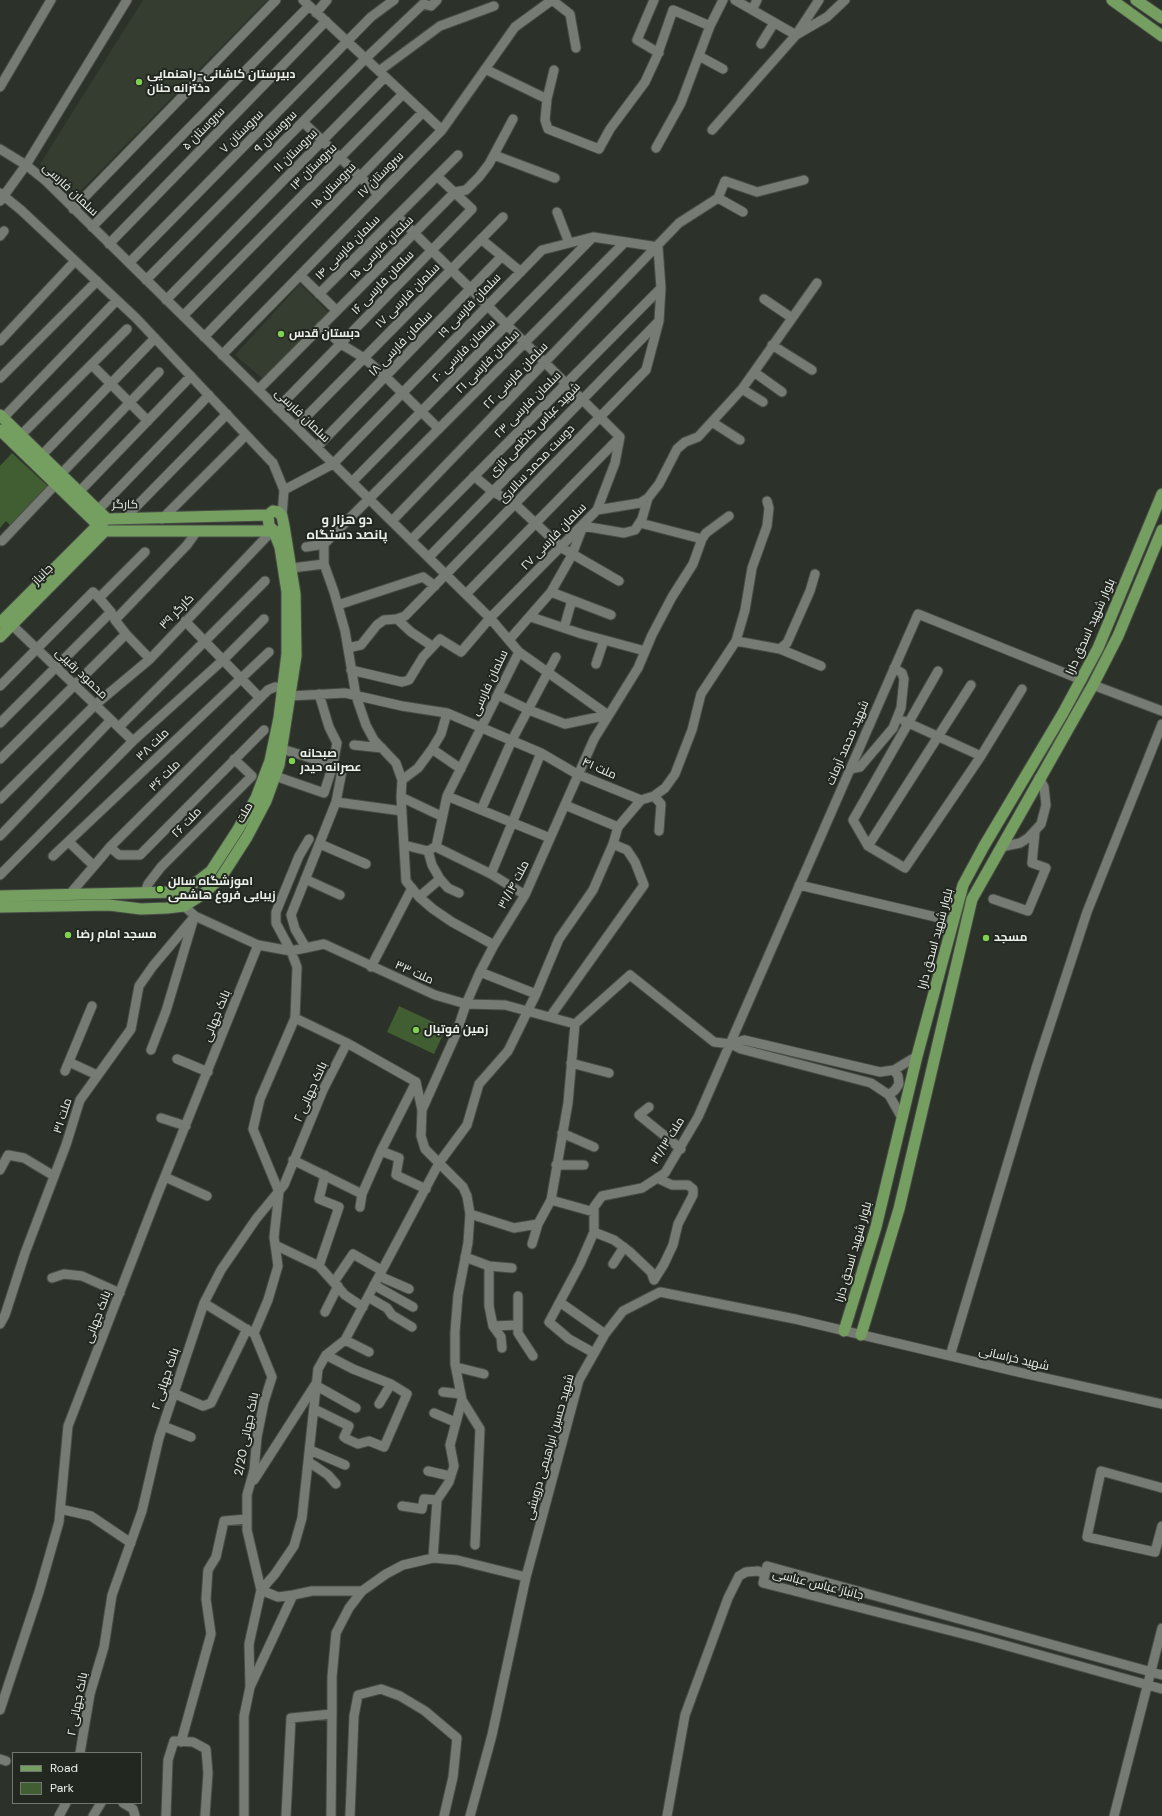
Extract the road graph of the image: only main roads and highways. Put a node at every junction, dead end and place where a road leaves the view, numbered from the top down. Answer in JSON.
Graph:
{"nodes":[{"id":1,"x":1112,"y":0,"type":"edge"},
{"id":2,"x":1136,"y":0,"type":"edge"},
{"id":3,"x":1162,"y":18,"type":"edge"},
{"id":4,"x":1162,"y":36,"type":"edge"},
{"id":5,"x":2,"y":416,"type":"edge"},
{"id":6,"x":0,"y":431,"type":"edge"},
{"id":7,"x":1162,"y":494,"type":"edge"},
{"id":8,"x":268,"y":515,"type":"junction"},
{"id":9,"x":283,"y":521,"type":"junction"},
{"id":10,"x":103,"y":525,"type":"junction"},
{"id":11,"x":1162,"y":530,"type":"edge"},
{"id":12,"x":273,"y":531,"type":"junction"},
{"id":13,"x":4,"y":628,"type":"edge"},
{"id":14,"x":1082,"y":680,"type":"junction"},
{"id":15,"x":1093,"y":685,"type":"junction"},
{"id":16,"x":287,"y":692,"type":"junction"},
{"id":17,"x":1002,"y":814,"type":"junction"},
{"id":18,"x":1015,"y":821,"type":"junction"},
{"id":19,"x":109,"y":894,"type":"junction"},
{"id":20,"x":0,"y":896,"type":"edge"},
{"id":21,"x":109,"y":905,"type":"junction"},
{"id":22,"x":0,"y":907,"type":"edge"},
{"id":23,"x":844,"y":1331,"type":"road end"},
{"id":24,"x":861,"y":1335,"type":"road end"}],
"edges":[{"from":1,"to":4,"type":"main road"},
{"from":2,"to":3,"type":"main road"},
{"from":5,"to":10,"type":"main road","name":"کارگر"},
{"from":6,"to":10,"type":"main road"},
{"from":7,"to":14,"type":"main road","name":"بلوار شهید اسحق دارا"},
{"from":8,"to":9,"type":"main road","name":"کارگر"},
{"from":8,"to":10,"type":"main road","name":"کارگر"},
{"from":8,"to":12,"type":"main road","name":"ملت"},
{"from":9,"to":12,"type":"main road"},
{"from":9,"to":16,"type":"main road","name":"ملت"},
{"from":10,"to":12,"type":"main road"},
{"from":10,"to":13,"type":"main road","name":"جانباز"},
{"from":11,"to":15,"type":"main road","name":"بلوار شهید اسحق دارا"},
{"from":12,"to":16,"type":"main road","name":"ملت"},
{"from":14,"to":15,"type":"main road"},
{"from":14,"to":17,"type":"main road","name":"بلوار شهید اسحق دارا"},
{"from":15,"to":18,"type":"main road","name":"بلوار شهید اسحق دارا"},
{"from":16,"to":19,"type":"main road","name":"ملت"},
{"from":16,"to":21,"type":"main road","name":"ملت"},
{"from":17,"to":18,"type":"main road"},
{"from":17,"to":23,"type":"main road","name":"بلوار شهید اسحق دارا"},
{"from":18,"to":24,"type":"main road","name":"بلوار شهید اسحق دارا"},
{"from":19,"to":20,"type":"main road","name":"ملت"},
{"from":19,"to":21,"type":"main road"},
{"from":21,"to":22,"type":"main road","name":"ملت"}]}
